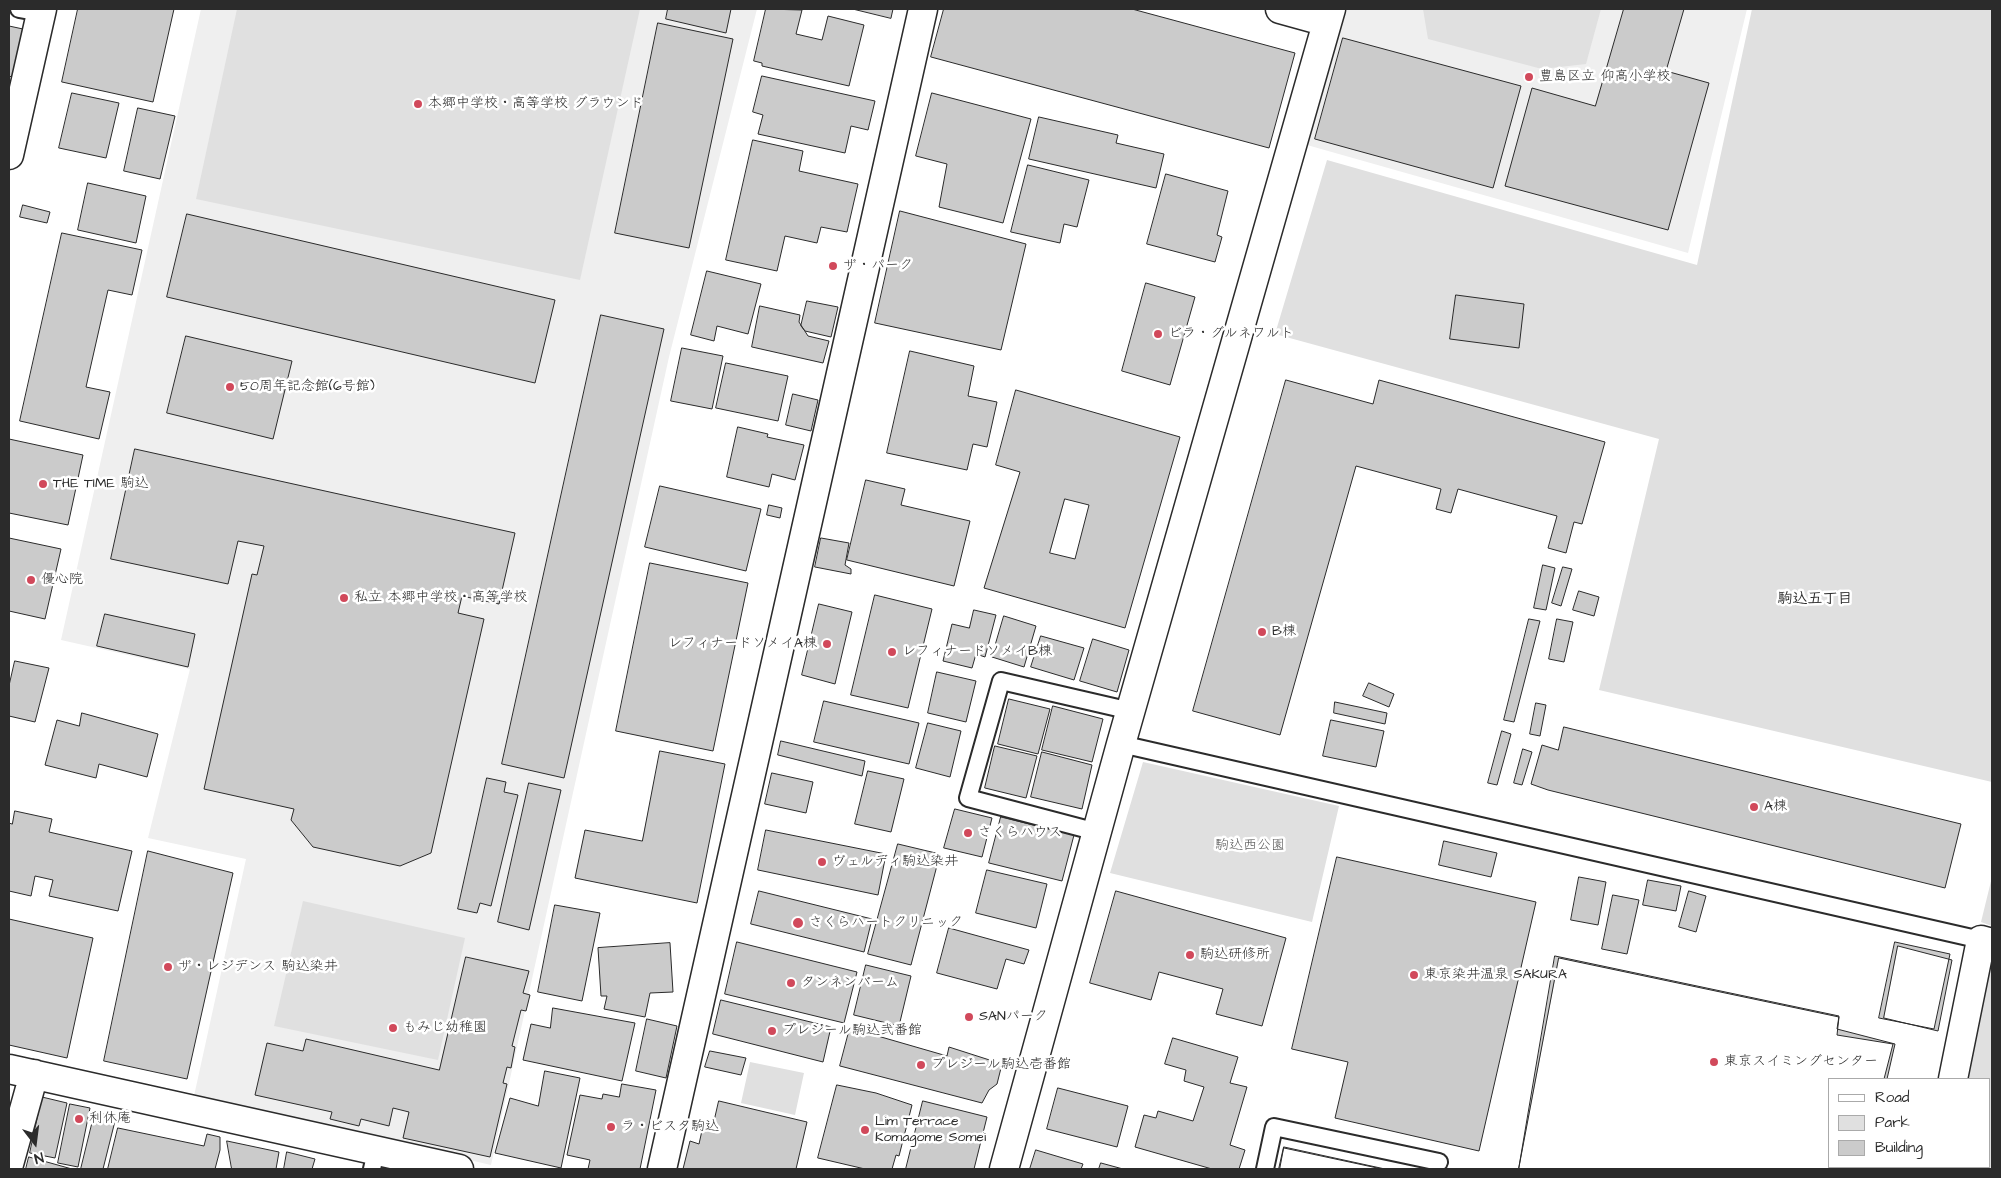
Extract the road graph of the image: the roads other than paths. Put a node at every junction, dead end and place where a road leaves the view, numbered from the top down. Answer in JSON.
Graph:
{"nodes":[{"id":1,"x":923,"y":9,"type":"edge"},
{"id":2,"x":1280,"y":9,"type":"edge"},
{"id":3,"x":34,"y":10,"type":"edge"},
{"id":4,"x":1329,"y":15,"type":"edge"},
{"id":5,"x":9,"y":154,"type":"edge"},
{"id":6,"x":1131,"y":711,"type":"junction"},
{"id":7,"x":1121,"y":744,"type":"junction"},
{"id":8,"x":1097,"y":832,"type":"junction"},
{"id":9,"x":1987,"y":942,"type":"edge"},
{"id":10,"x":21,"y":1071,"type":"edge"},
{"id":11,"x":1953,"y":1078,"type":"edge"},
{"id":12,"x":374,"y":1160,"type":"edge"},
{"id":13,"x":1439,"y":1162,"type":"dead end"},
{"id":14,"x":9,"y":1164,"type":"edge"},
{"id":15,"x":459,"y":1169,"type":"edge"},
{"id":16,"x":662,"y":1169,"type":"edge"},
{"id":17,"x":1004,"y":1169,"type":"edge"},
{"id":18,"x":1265,"y":1169,"type":"edge"}],
"edges":[{"from":1,"to":16,"type":"street"},
{"from":2,"to":4,"type":"street"},
{"from":3,"to":5,"type":"street"},
{"from":4,"to":6,"type":"street"},
{"from":6,"to":7,"type":"street"},
{"from":6,"to":8,"type":"lane"},
{"from":7,"to":8,"type":"street"},
{"from":7,"to":9,"type":"lane"},
{"from":8,"to":17,"type":"street"},
{"from":9,"to":11,"type":"street"},
{"from":10,"to":12,"type":"street"},
{"from":10,"to":14,"type":"street"},
{"from":12,"to":15,"type":"street"},
{"from":13,"to":18,"type":"lane"}]}
